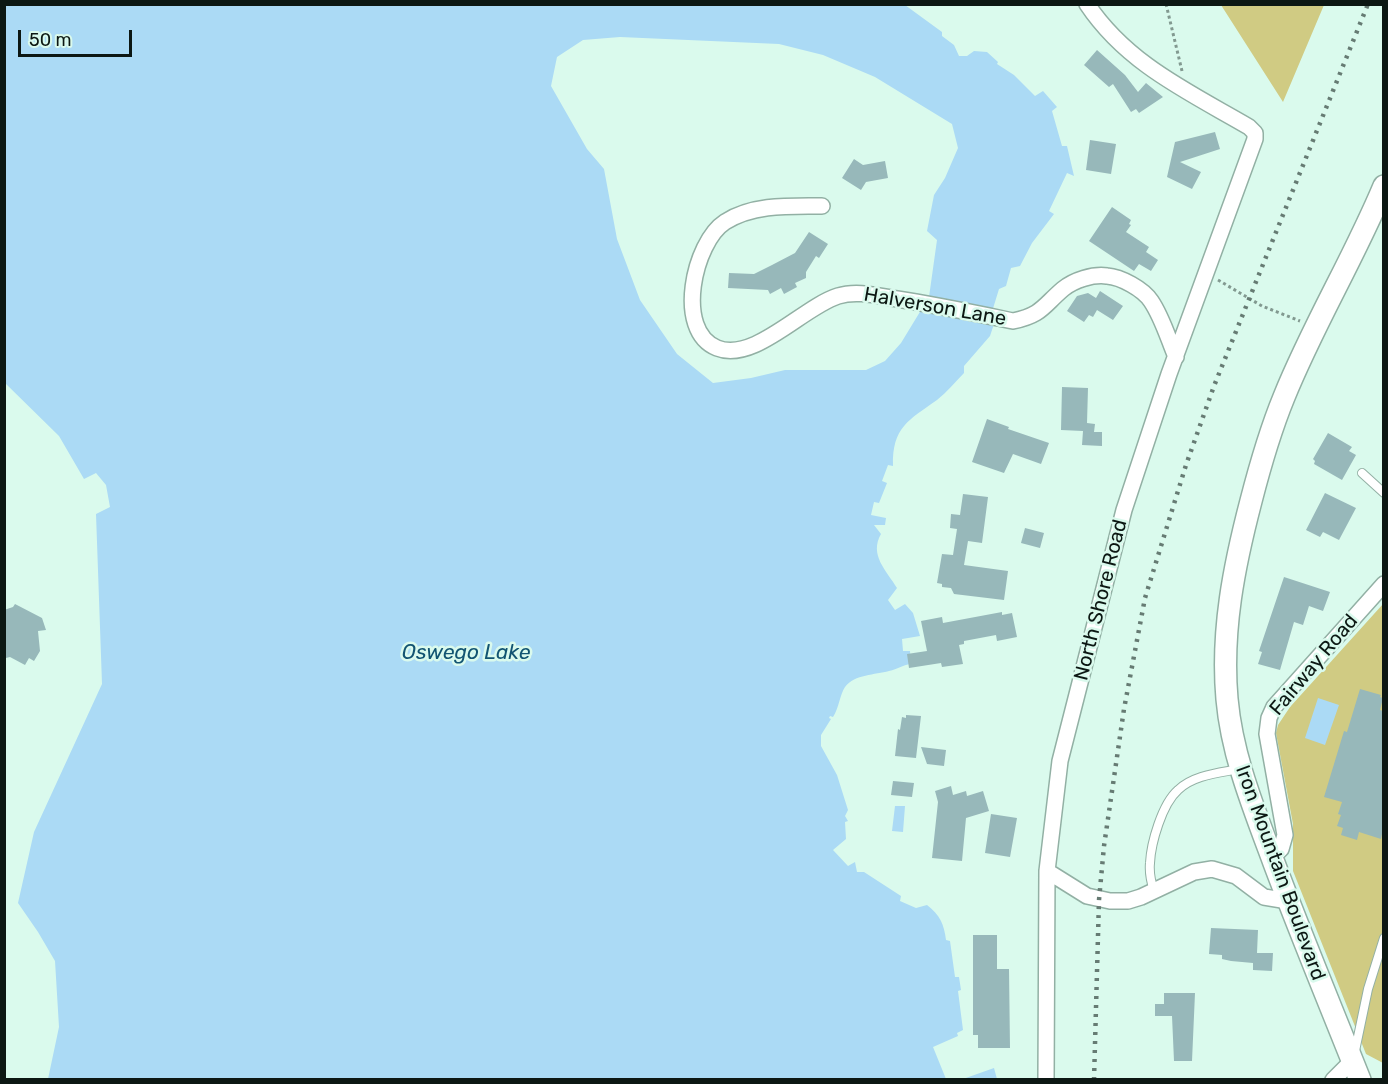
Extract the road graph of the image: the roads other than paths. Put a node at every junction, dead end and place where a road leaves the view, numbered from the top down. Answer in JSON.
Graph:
{"nodes":[{"id":1,"x":1087,"y":4,"type":"edge"},
{"id":2,"x":1383,"y":186,"type":"edge"},
{"id":3,"x":822,"y":206,"type":"dead end"},
{"id":4,"x":1176,"y":357,"type":"junction"},
{"id":5,"x":1362,"y":473,"type":"dead end"},
{"id":6,"x":1383,"y":493,"type":"edge"},
{"id":7,"x":1383,"y":584,"type":"edge"},
{"id":8,"x":1240,"y":768,"type":"junction"},
{"id":9,"x":1272,"y":858,"type":"junction"},
{"id":10,"x":1047,"y":871,"type":"junction"},
{"id":11,"x":1154,"y":891,"type":"junction"},
{"id":12,"x":1288,"y":902,"type":"junction"},
{"id":13,"x":1383,"y":938,"type":"edge"},
{"id":14,"x":1356,"y":1070,"type":"edge"},
{"id":15,"x":1046,"y":1080,"type":"edge"},
{"id":16,"x":1334,"y":1080,"type":"edge"}],
"edges":[{"from":1,"to":4,"type":"street","name":"North Shore Road"},
{"from":2,"to":8,"type":"street","name":"Iron Mountain Boulevard"},
{"from":3,"to":4,"type":"street","name":"Halverson Lane"},
{"from":4,"to":10,"type":"street","name":"North Shore Road"},
{"from":5,"to":6,"type":"lane"},
{"from":7,"to":9,"type":"street","name":"Fairway Road"},
{"from":8,"to":9,"type":"street","name":"Iron Mountain Boulevard"},
{"from":8,"to":11,"type":"lane"},
{"from":9,"to":12,"type":"street","name":"Iron Mountain Boulevard"},
{"from":10,"to":11,"type":"street"},
{"from":10,"to":15,"type":"street","name":"North Shore Road"},
{"from":11,"to":12,"type":"street"},
{"from":12,"to":14,"type":"street","name":"Iron Mountain Boulevard"},
{"from":13,"to":14,"type":"lane"},
{"from":14,"to":16,"type":"street"}]}
